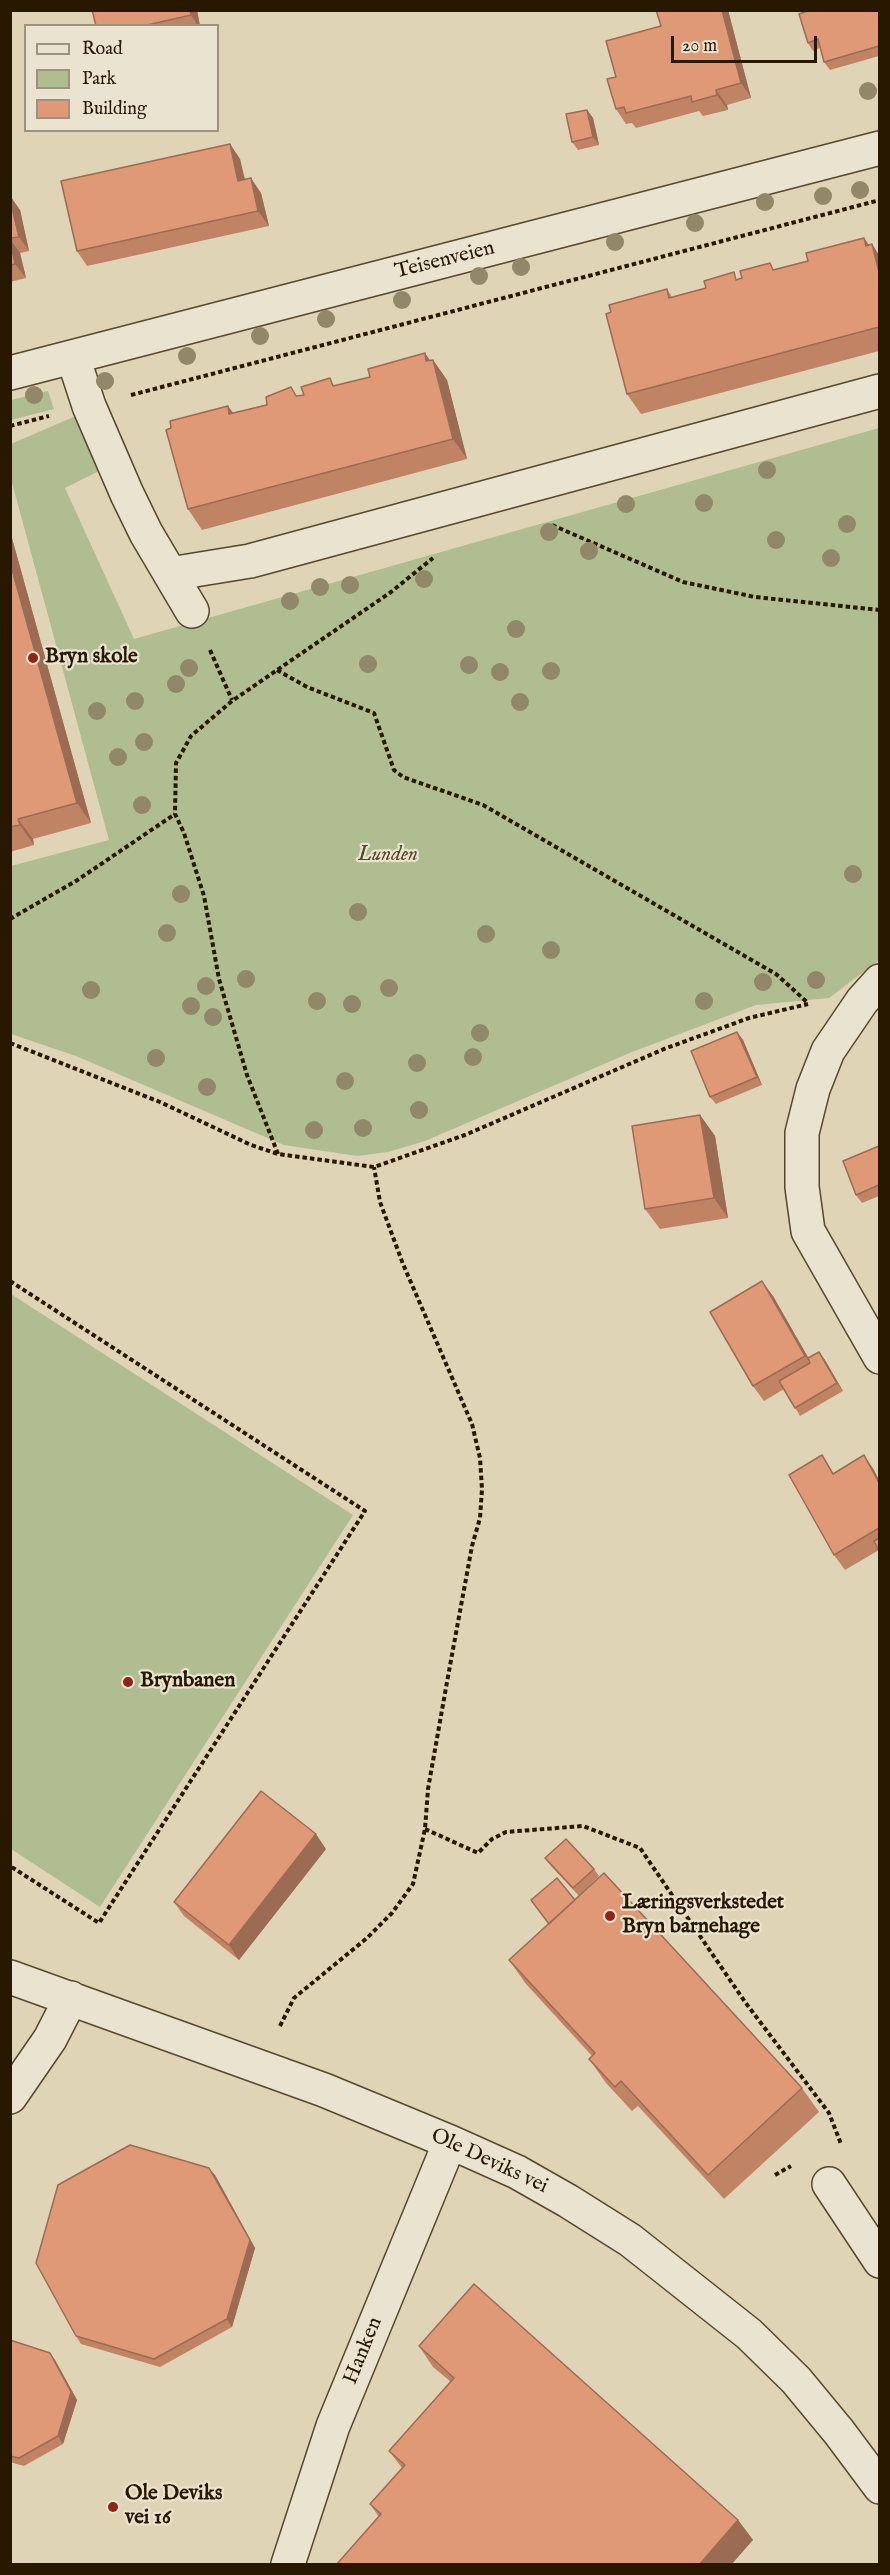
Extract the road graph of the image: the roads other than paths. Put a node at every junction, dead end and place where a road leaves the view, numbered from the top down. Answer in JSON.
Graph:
{"nodes":[{"id":1,"x":879,"y":148,"type":"edge"},
{"id":2,"x":73,"y":357,"type":"junction"},
{"id":3,"x":10,"y":373,"type":"edge"},
{"id":4,"x":879,"y":391,"type":"edge"},
{"id":5,"x":170,"y":574,"type":"junction"},
{"id":6,"x":192,"y":611,"type":"road end"},
{"id":7,"x":879,"y":981,"type":"edge"},
{"id":8,"x":879,"y":1357,"type":"edge"},
{"id":9,"x":10,"y":1977,"type":"edge"},
{"id":10,"x":71,"y":1998,"type":"junction"},
{"id":11,"x":10,"y":2097,"type":"edge"},
{"id":12,"x":450,"y":2142,"type":"junction"},
{"id":13,"x":835,"y":2193,"type":"road end"},
{"id":14,"x":879,"y":2261,"type":"edge"},
{"id":15,"x":879,"y":2487,"type":"edge"},
{"id":16,"x":288,"y":2565,"type":"edge"}],
"edges":[{"from":1,"to":2,"type":"street","name":"Teisenveien"},
{"from":2,"to":3,"type":"street","name":"Teisenveien"},
{"from":2,"to":5,"type":"street"},
{"from":4,"to":5,"type":"street"},
{"from":5,"to":6,"type":"street"},
{"from":7,"to":8,"type":"street"},
{"from":9,"to":10,"type":"street","name":"Ole Deviks vei"},
{"from":10,"to":11,"type":"street"},
{"from":10,"to":12,"type":"street","name":"Ole Deviks vei"},
{"from":12,"to":15,"type":"street","name":"Ole Deviks vei"},
{"from":12,"to":16,"type":"street","name":"Hanken"},
{"from":13,"to":14,"type":"street"}]}
